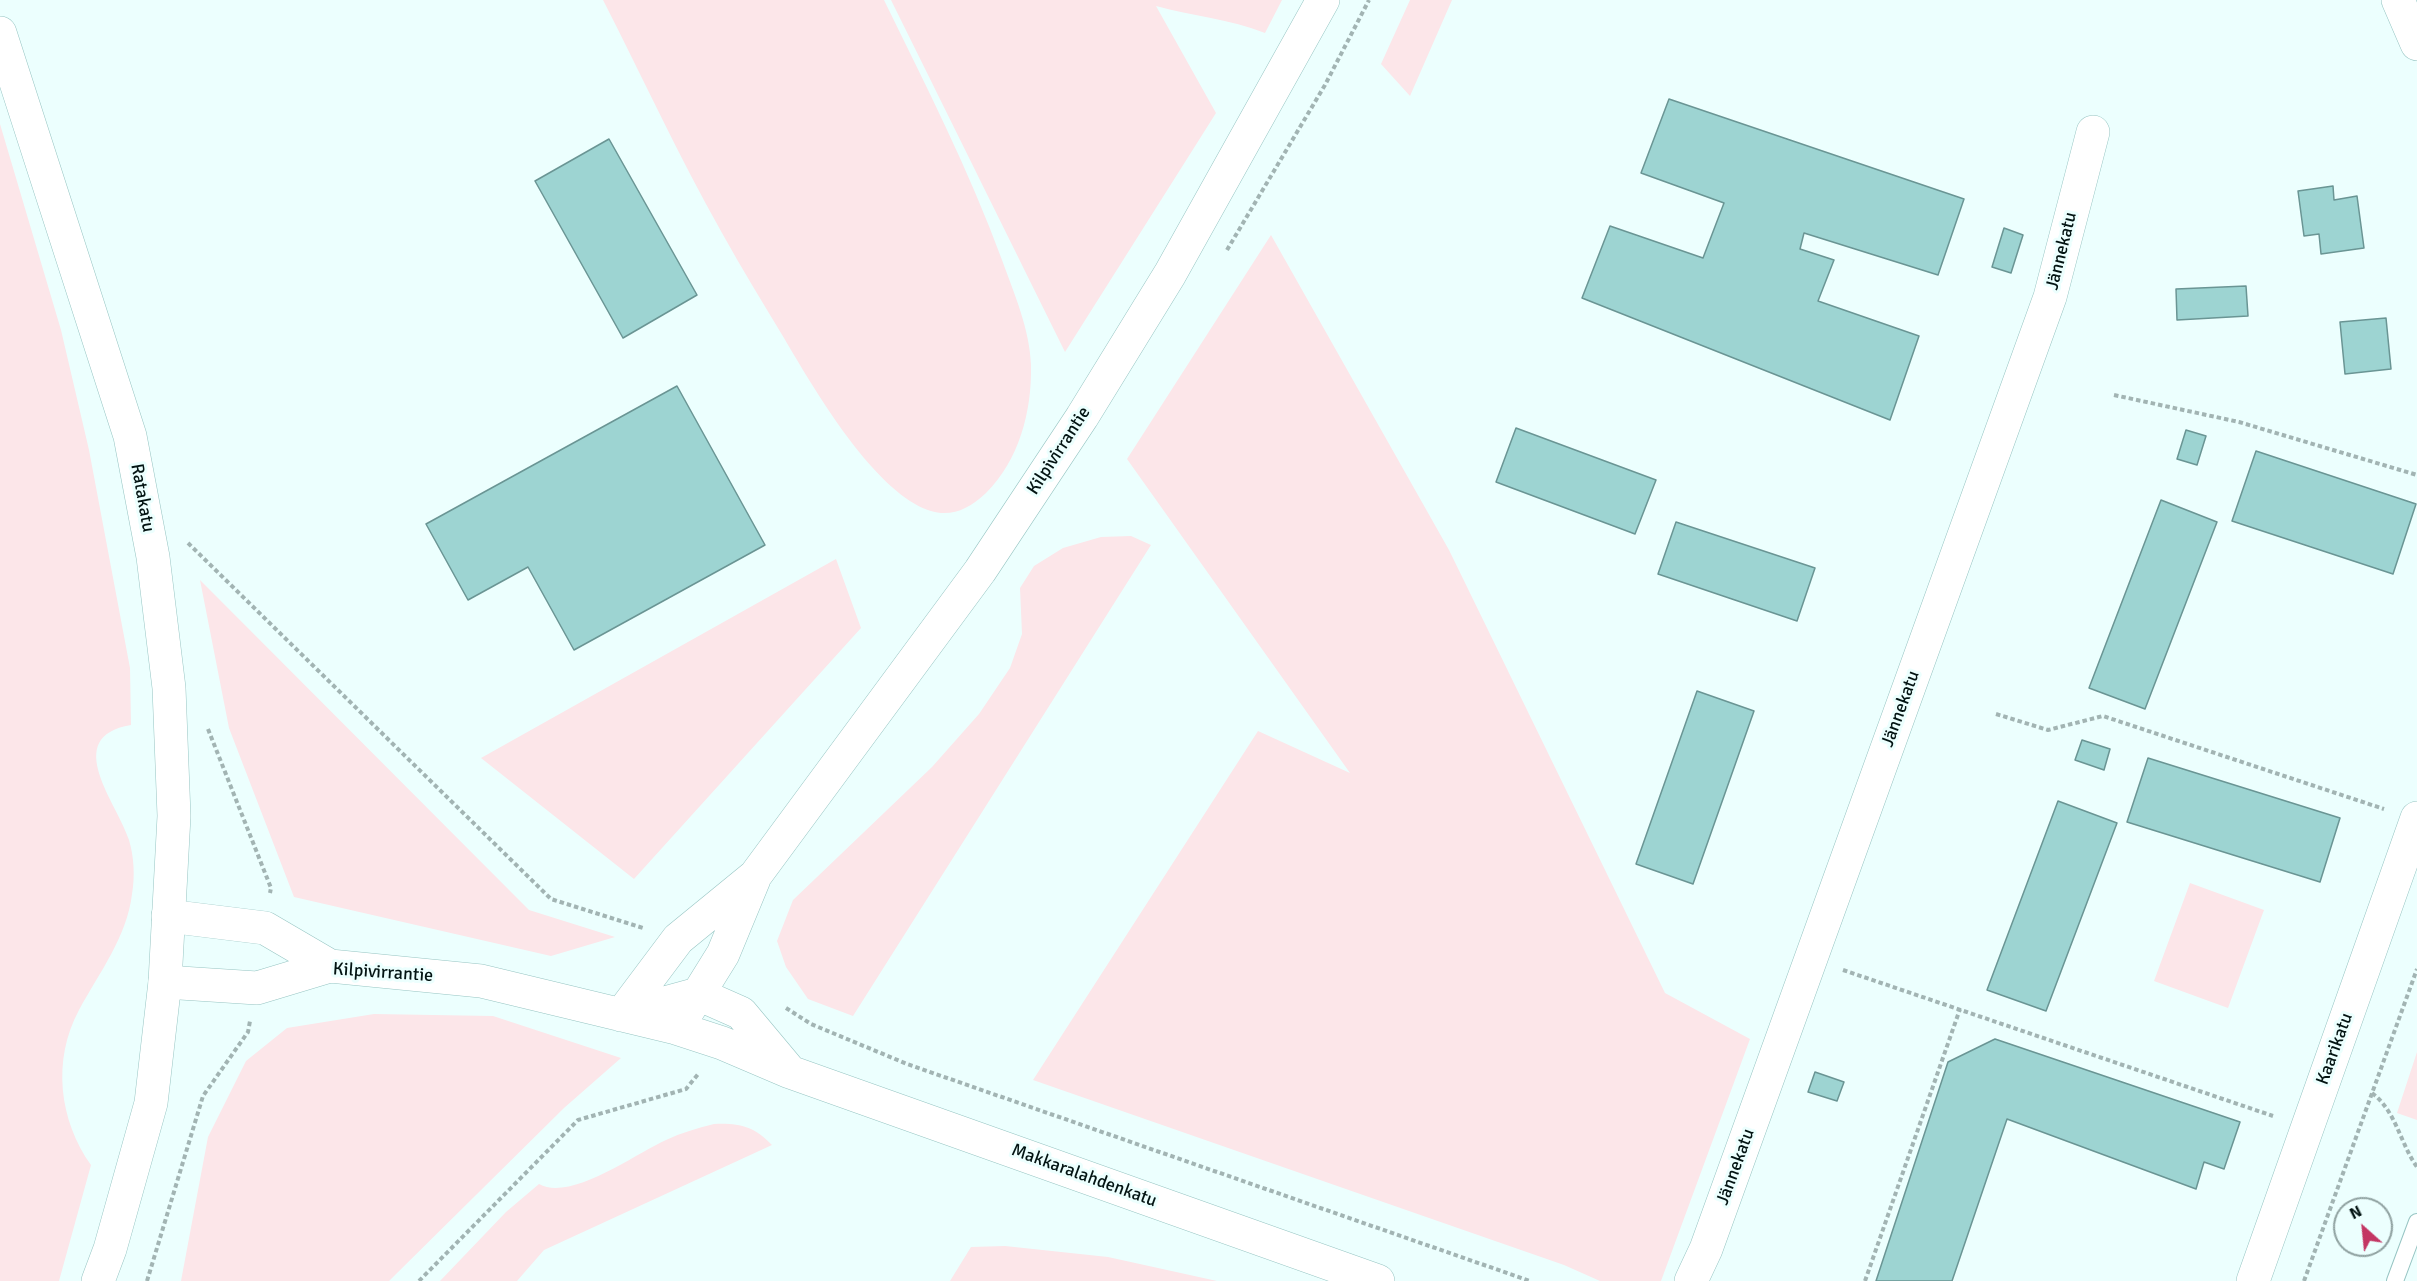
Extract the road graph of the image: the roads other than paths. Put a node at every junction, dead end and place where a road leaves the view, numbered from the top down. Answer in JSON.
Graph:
{"nodes":[{"id":1,"x":1323,"y":0,"type":"edge"},
{"id":2,"x":2397,"y":0,"type":"edge"},
{"id":3,"x":0,"y":33,"type":"edge"},
{"id":4,"x":2417,"y":44,"type":"edge"},
{"id":5,"x":2093,"y":132,"type":"dead end"},
{"id":6,"x":2417,"y":818,"type":"edge"},
{"id":7,"x":755,"y":876,"type":"junction"},
{"id":8,"x":168,"y":916,"type":"junction"},
{"id":9,"x":330,"y":966,"type":"junction"},
{"id":10,"x":165,"y":982,"type":"junction"},
{"id":11,"x":698,"y":994,"type":"junction"},
{"id":12,"x":621,"y":1015,"type":"junction"},
{"id":13,"x":676,"y":1029,"type":"junction"},
{"id":14,"x":790,"y":1072,"type":"junction"},
{"id":15,"x":2417,"y":1222,"type":"edge"},
{"id":16,"x":98,"y":1281,"type":"edge"},
{"id":17,"x":1378,"y":1281,"type":"edge"},
{"id":18,"x":1691,"y":1281,"type":"edge"},
{"id":19,"x":2253,"y":1281,"type":"edge"},
{"id":20,"x":2394,"y":1281,"type":"edge"}],
"edges":[{"from":1,"to":7,"type":"street","name":"Kilpivirrantie"},
{"from":2,"to":4,"type":"street"},
{"from":3,"to":8,"type":"street","name":"Ratakatu"},
{"from":5,"to":18,"type":"street","name":"Jännekatu"},
{"from":6,"to":19,"type":"street","name":"Kaarikatu"},
{"from":7,"to":11,"type":"street","name":"Kilpivirrantie"},
{"from":7,"to":12,"type":"street","name":"Kilpivirrantie"},
{"from":8,"to":9,"type":"street"},
{"from":8,"to":10,"type":"street","name":"Ratakatu"},
{"from":9,"to":10,"type":"street","name":"Kilpivirrantie"},
{"from":9,"to":12,"type":"street","name":"Kilpivirrantie"},
{"from":10,"to":16,"type":"street"},
{"from":11,"to":12,"type":"street"},
{"from":11,"to":13,"type":"street","name":"Kilpivirrantie"},
{"from":11,"to":14,"type":"street"},
{"from":12,"to":13,"type":"street","name":"Kilpivirrantie"},
{"from":13,"to":14,"type":"street","name":"Makkaralahdenkatu"},
{"from":14,"to":17,"type":"street","name":"Makkaralahdenkatu"},
{"from":15,"to":20,"type":"lane"}]}
